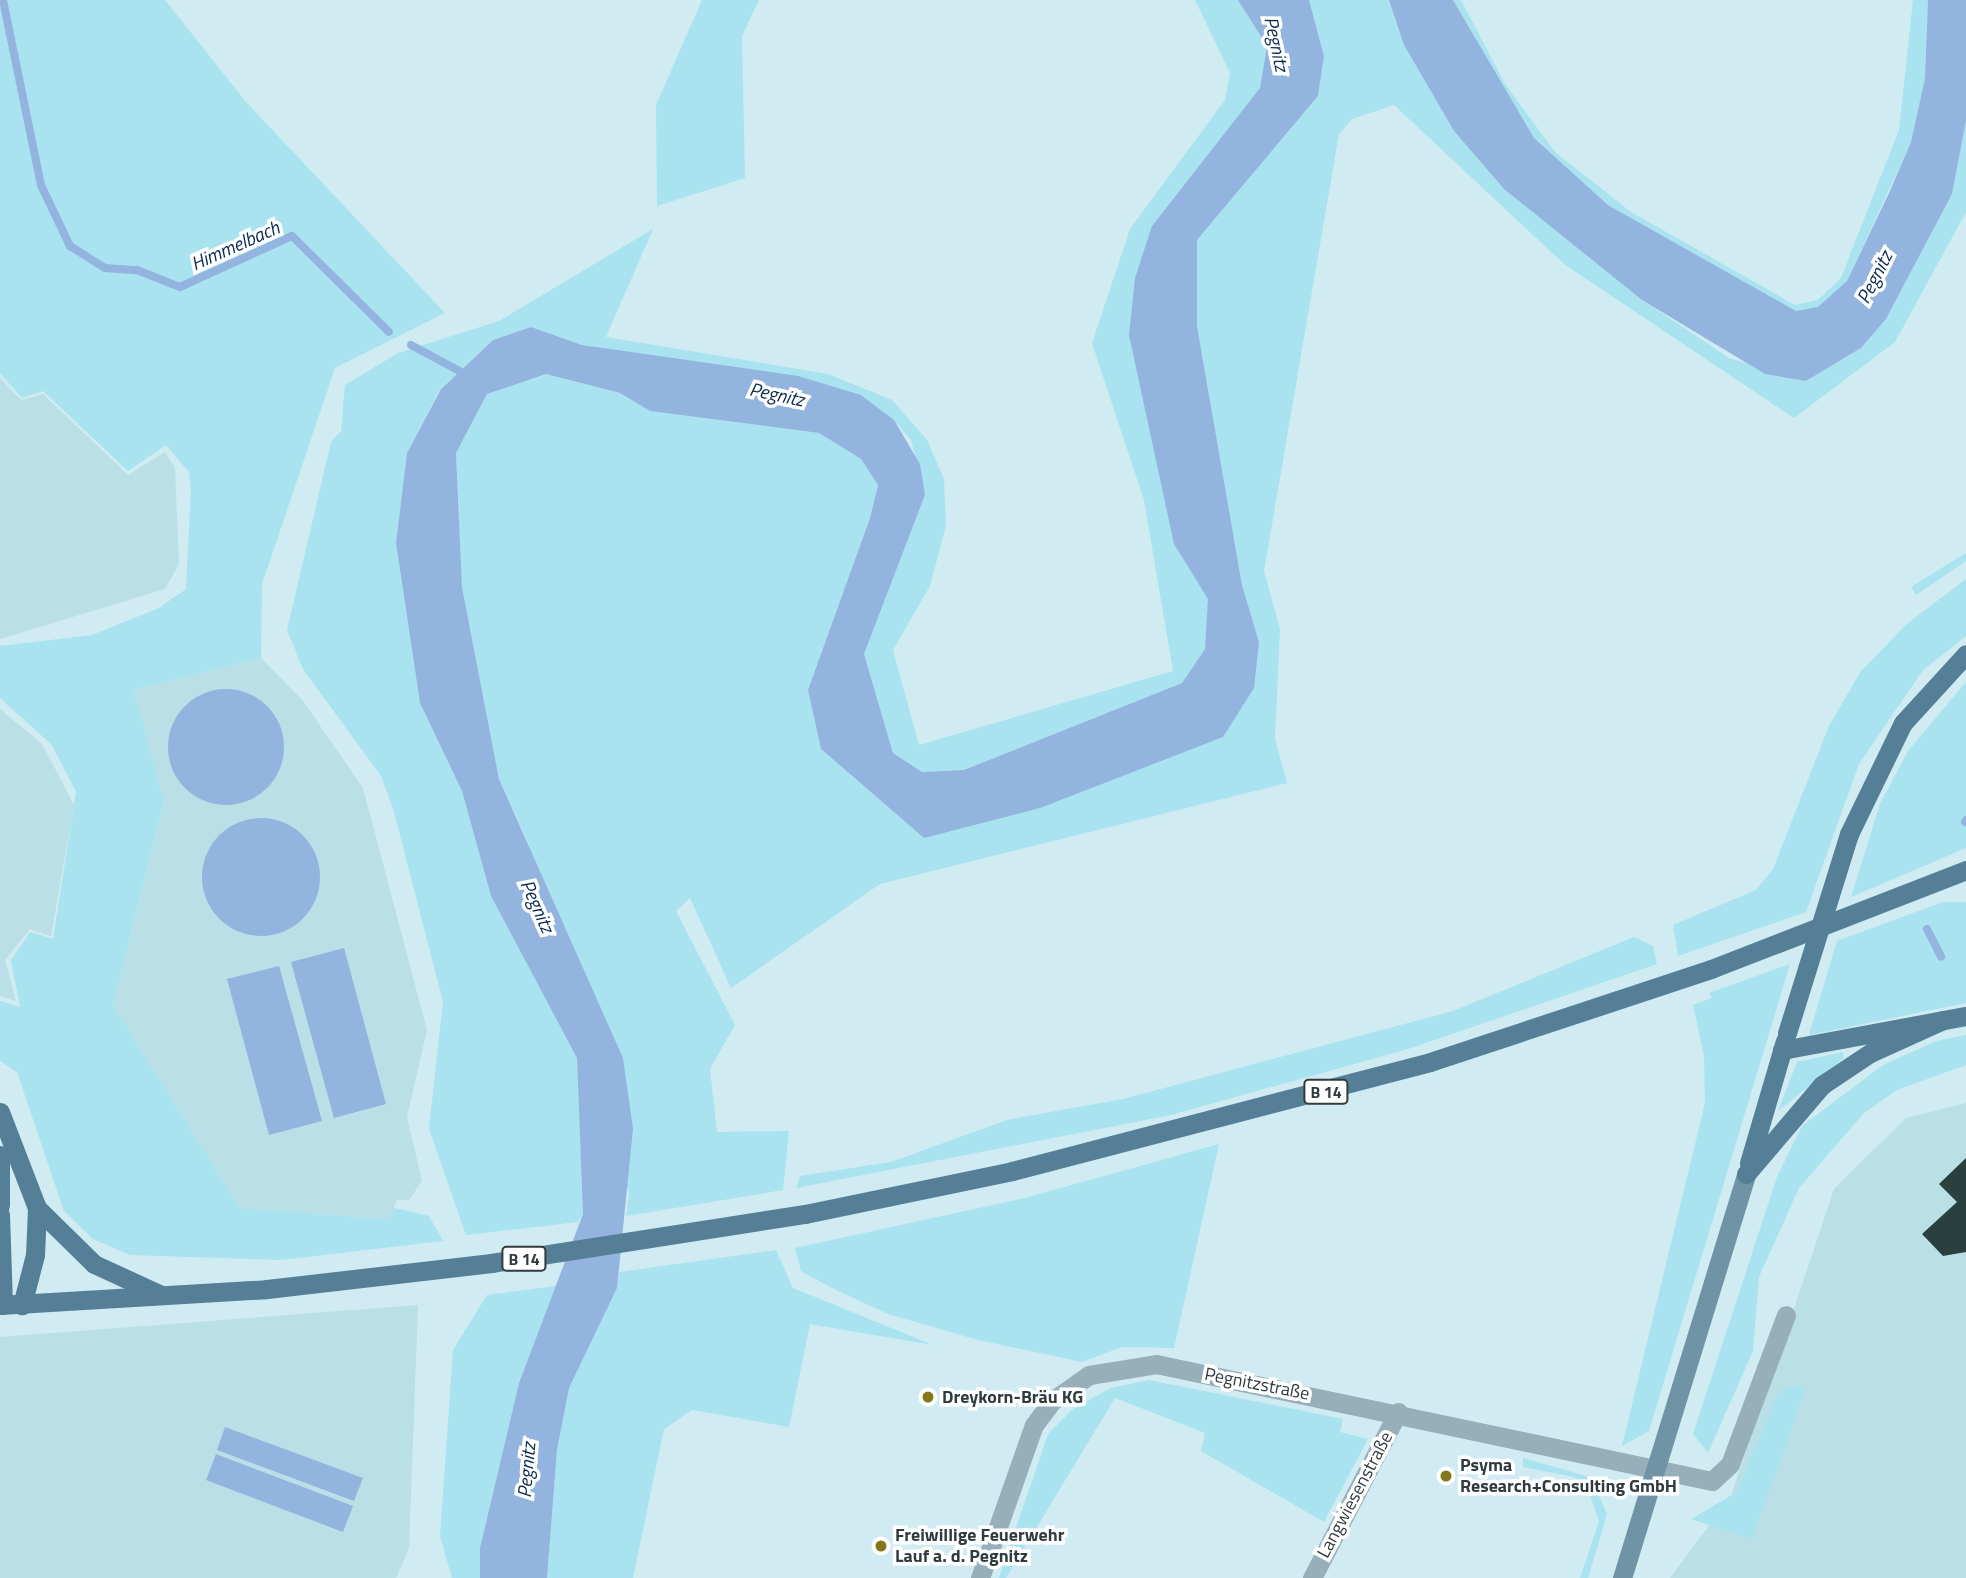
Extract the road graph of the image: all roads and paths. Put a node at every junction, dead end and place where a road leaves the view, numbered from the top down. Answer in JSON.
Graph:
{"nodes":[{"id":1,"x":1966,"y":654,"type":"edge"},
{"id":2,"x":1966,"y":870,"type":"edge"},
{"id":3,"x":1966,"y":1016,"type":"edge"},
{"id":4,"x":1943,"y":1020,"type":"junction"},
{"id":5,"x":1785,"y":1042,"type":"junction"},
{"id":6,"x":0,"y":1112,"type":"edge"},
{"id":7,"x":0,"y":1155,"type":"edge"},
{"id":8,"x":1746,"y":1174,"type":"junction"},
{"id":9,"x":0,"y":1205,"type":"edge"},
{"id":10,"x":37,"y":1208,"type":"junction"},
{"id":11,"x":0,"y":1214,"type":"edge"},
{"id":12,"x":166,"y":1297,"type":"junction"},
{"id":13,"x":9,"y":1305,"type":"edge"},
{"id":14,"x":1786,"y":1315,"type":"dead end"},
{"id":15,"x":1398,"y":1412,"type":"junction"},
{"id":16,"x":1656,"y":1471,"type":"junction"},
{"id":17,"x":980,"y":1578,"type":"edge"},
{"id":18,"x":1312,"y":1578,"type":"edge"},
{"id":19,"x":1622,"y":1578,"type":"edge"}],
"edges":[{"from":1,"to":5,"type":"main road","bridge":true},
{"from":2,"to":12,"type":"main road","number":"B 14"},
{"from":3,"to":4,"type":"main road"},
{"from":4,"to":5,"type":"main road"},
{"from":4,"to":8,"type":"main road"},
{"from":5,"to":8,"type":"main road"},
{"from":6,"to":10,"type":"main road"},
{"from":7,"to":9,"type":"main road"},
{"from":8,"to":16,"type":"main road"},
{"from":10,"to":12,"type":"main road"},
{"from":10,"to":13,"type":"main road"},
{"from":11,"to":13,"type":"main road"},
{"from":12,"to":13,"type":"main road","number":"B 14"},
{"from":14,"to":16,"type":"street","name":"Pegnitzstraße"},
{"from":15,"to":16,"type":"street","name":"Pegnitzstraße"},
{"from":15,"to":17,"type":"street","name":"Pegnitzstraße"},
{"from":15,"to":18,"type":"street","name":"Langwiesenstraße"},
{"from":16,"to":19,"type":"main road"}]}
